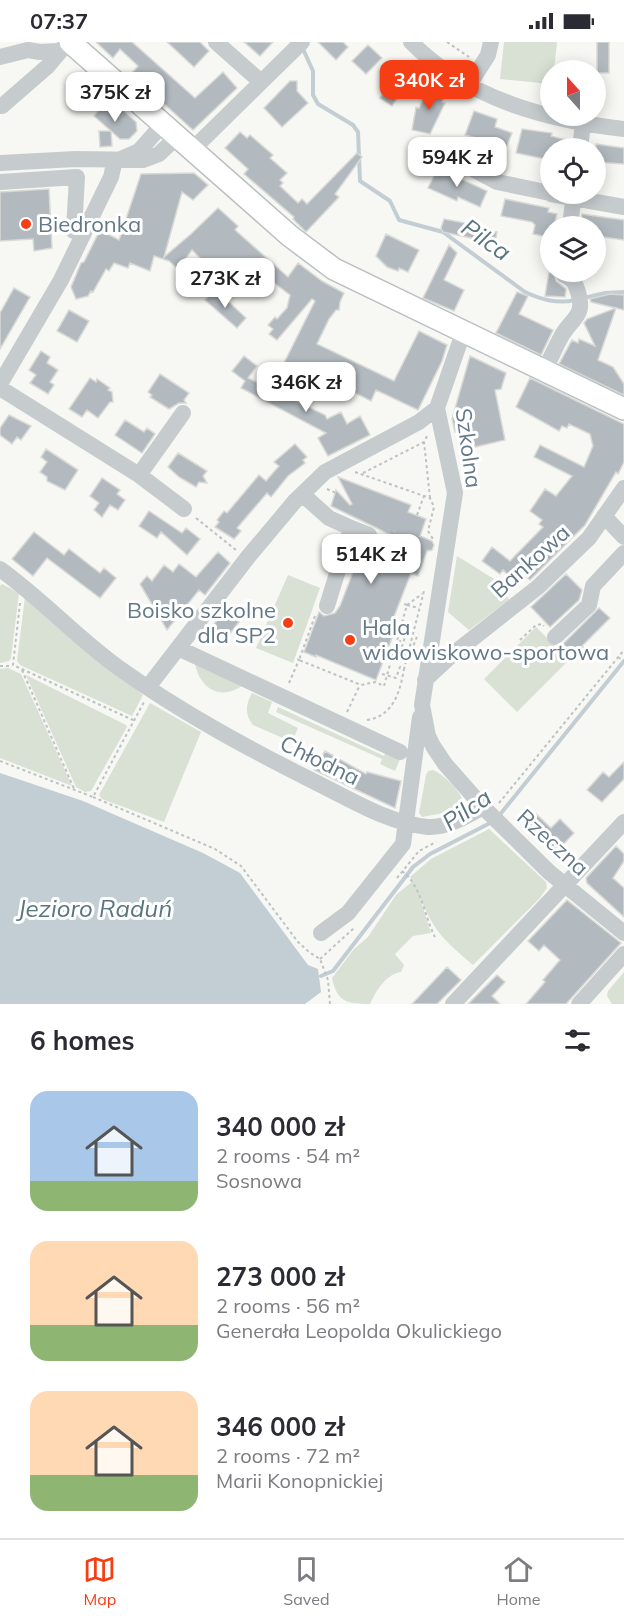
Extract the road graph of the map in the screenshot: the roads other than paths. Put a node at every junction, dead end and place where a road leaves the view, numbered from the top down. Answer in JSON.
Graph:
{"nodes":[{"id":1,"x":216,"y":42,"type":"edge"},
{"id":2,"x":411,"y":42,"type":"edge"},
{"id":3,"x":491,"y":42,"type":"edge"},
{"id":4,"x":66,"y":45,"type":"edge"},
{"id":5,"x":299,"y":45,"type":"edge"},
{"id":6,"x":0,"y":57,"type":"edge"},
{"id":7,"x":261,"y":82,"type":"junction"},
{"id":8,"x":469,"y":84,"type":"junction"},
{"id":9,"x":2,"y":106,"type":"dead end"},
{"id":10,"x":540,"y":113,"type":"edge"},
{"id":11,"x":599,"y":126,"type":"edge"},
{"id":12,"x":624,"y":129,"type":"edge"},
{"id":13,"x":178,"y":137,"type":"junction"},
{"id":14,"x":439,"y":151,"type":"dead end"},
{"id":15,"x":117,"y":160,"type":"junction"},
{"id":16,"x":59,"y":162,"type":"junction"},
{"id":17,"x":0,"y":163,"type":"edge"},
{"id":18,"x":60,"y":180,"type":"junction"},
{"id":19,"x":0,"y":182,"type":"edge"},
{"id":20,"x":540,"y":191,"type":"edge"},
{"id":21,"x":606,"y":203,"type":"edge"},
{"id":22,"x":624,"y":207,"type":"edge"},
{"id":23,"x":83,"y":235,"type":"junction"},
{"id":24,"x":574,"y":282,"type":"edge"},
{"id":25,"x":463,"y":333,"type":"junction"},
{"id":26,"x":544,"y":371,"type":"junction"},
{"id":27,"x":0,"y":386,"type":"edge"},
{"id":28,"x":437,"y":408,"type":"junction"},
{"id":29,"x":624,"y":409,"type":"edge"},
{"id":30,"x":183,"y":413,"type":"dead end"},
{"id":31,"x":139,"y":475,"type":"junction"},
{"id":32,"x":624,"y":488,"type":"edge"},
{"id":33,"x":302,"y":494,"type":"junction"},
{"id":34,"x":184,"y":509,"type":"road end"},
{"id":35,"x":604,"y":516,"type":"junction"},
{"id":36,"x":351,"y":528,"type":"junction"},
{"id":37,"x":369,"y":535,"type":"dead end"},
{"id":38,"x":624,"y":537,"type":"edge"},
{"id":39,"x":624,"y":553,"type":"edge"},
{"id":40,"x":0,"y":569,"type":"edge"},
{"id":41,"x":327,"y":604,"type":"road end"},
{"id":42,"x":428,"y":637,"type":"junction"},
{"id":43,"x":555,"y":637,"type":"road end"},
{"id":44,"x":178,"y":648,"type":"junction"},
{"id":45,"x":453,"y":654,"type":"junction"},
{"id":46,"x":425,"y":680,"type":"junction"},
{"id":47,"x":148,"y":691,"type":"junction"},
{"id":48,"x":422,"y":705,"type":"junction"},
{"id":49,"x":400,"y":752,"type":"dead end"},
{"id":50,"x":490,"y":815,"type":"junction"},
{"id":51,"x":406,"y":822,"type":"junction"},
{"id":52,"x":624,"y":822,"type":"edge"},
{"id":53,"x":564,"y":884,"type":"junction"},
{"id":54,"x":321,"y":933,"type":"dead end"},
{"id":55,"x":624,"y":933,"type":"edge"},
{"id":56,"x":624,"y":954,"type":"edge"},
{"id":57,"x":583,"y":1002,"type":"edge"},
{"id":58,"x":453,"y":1004,"type":"edge"}],
"edges":[{"from":1,"to":7,"type":"street"},
{"from":2,"to":8,"type":"street"},
{"from":3,"to":8,"type":"street"},
{"from":4,"to":6,"type":"street"},
{"from":4,"to":9,"type":"street"},
{"from":4,"to":13,"type":"main road"},
{"from":5,"to":7,"type":"street"},
{"from":7,"to":13,"type":"street"},
{"from":8,"to":10,"type":"street"},
{"from":11,"to":12,"type":"street"},
{"from":13,"to":15,"type":"street"},
{"from":13,"to":25,"type":"main road"},
{"from":14,"to":20,"type":"street"},
{"from":15,"to":16,"type":"street"},
{"from":15,"to":23,"type":"street"},
{"from":16,"to":17,"type":"street"},
{"from":16,"to":18,"type":"street"},
{"from":18,"to":19,"type":"street"},
{"from":18,"to":23,"type":"street"},
{"from":21,"to":22,"type":"street"},
{"from":23,"to":27,"type":"street"},
{"from":24,"to":26,"type":"street"},
{"from":25,"to":26,"type":"main road"},
{"from":25,"to":28,"type":"street","name":"Szkolna"},
{"from":26,"to":29,"type":"main road"},
{"from":27,"to":31,"type":"street"},
{"from":28,"to":33,"type":"street"},
{"from":28,"to":42,"type":"street","name":"Szkolna"},
{"from":30,"to":31,"type":"street"},
{"from":31,"to":34,"type":"street"},
{"from":32,"to":35,"type":"street","name":"Bankowa"},
{"from":33,"to":36,"type":"street"},
{"from":33,"to":44,"type":"street"},
{"from":35,"to":38,"type":"street"},
{"from":35,"to":45,"type":"street","name":"Bankowa"},
{"from":36,"to":37,"type":"street"},
{"from":36,"to":41,"type":"street"},
{"from":39,"to":43,"type":"street"},
{"from":40,"to":47,"type":"street","name":"Chłodna"},
{"from":42,"to":45,"type":"street"},
{"from":42,"to":46,"type":"street","name":"Szkolna"},
{"from":44,"to":47,"type":"street"},
{"from":44,"to":49,"type":"street"},
{"from":45,"to":46,"type":"street","name":"Bankowa"},
{"from":46,"to":48,"type":"street","name":"Rzeczna"},
{"from":47,"to":51,"type":"street","name":"Chłodna"},
{"from":48,"to":50,"type":"street","name":"Rzeczna"},
{"from":48,"to":51,"type":"street"},
{"from":50,"to":51,"type":"street","name":"Chłodna"},
{"from":50,"to":53,"type":"street","name":"Rzeczna"},
{"from":51,"to":54,"type":"street"},
{"from":52,"to":53,"type":"street"},
{"from":53,"to":55,"type":"street","name":"Rzeczna"},
{"from":53,"to":58,"type":"street"},
{"from":56,"to":57,"type":"street"}]}
